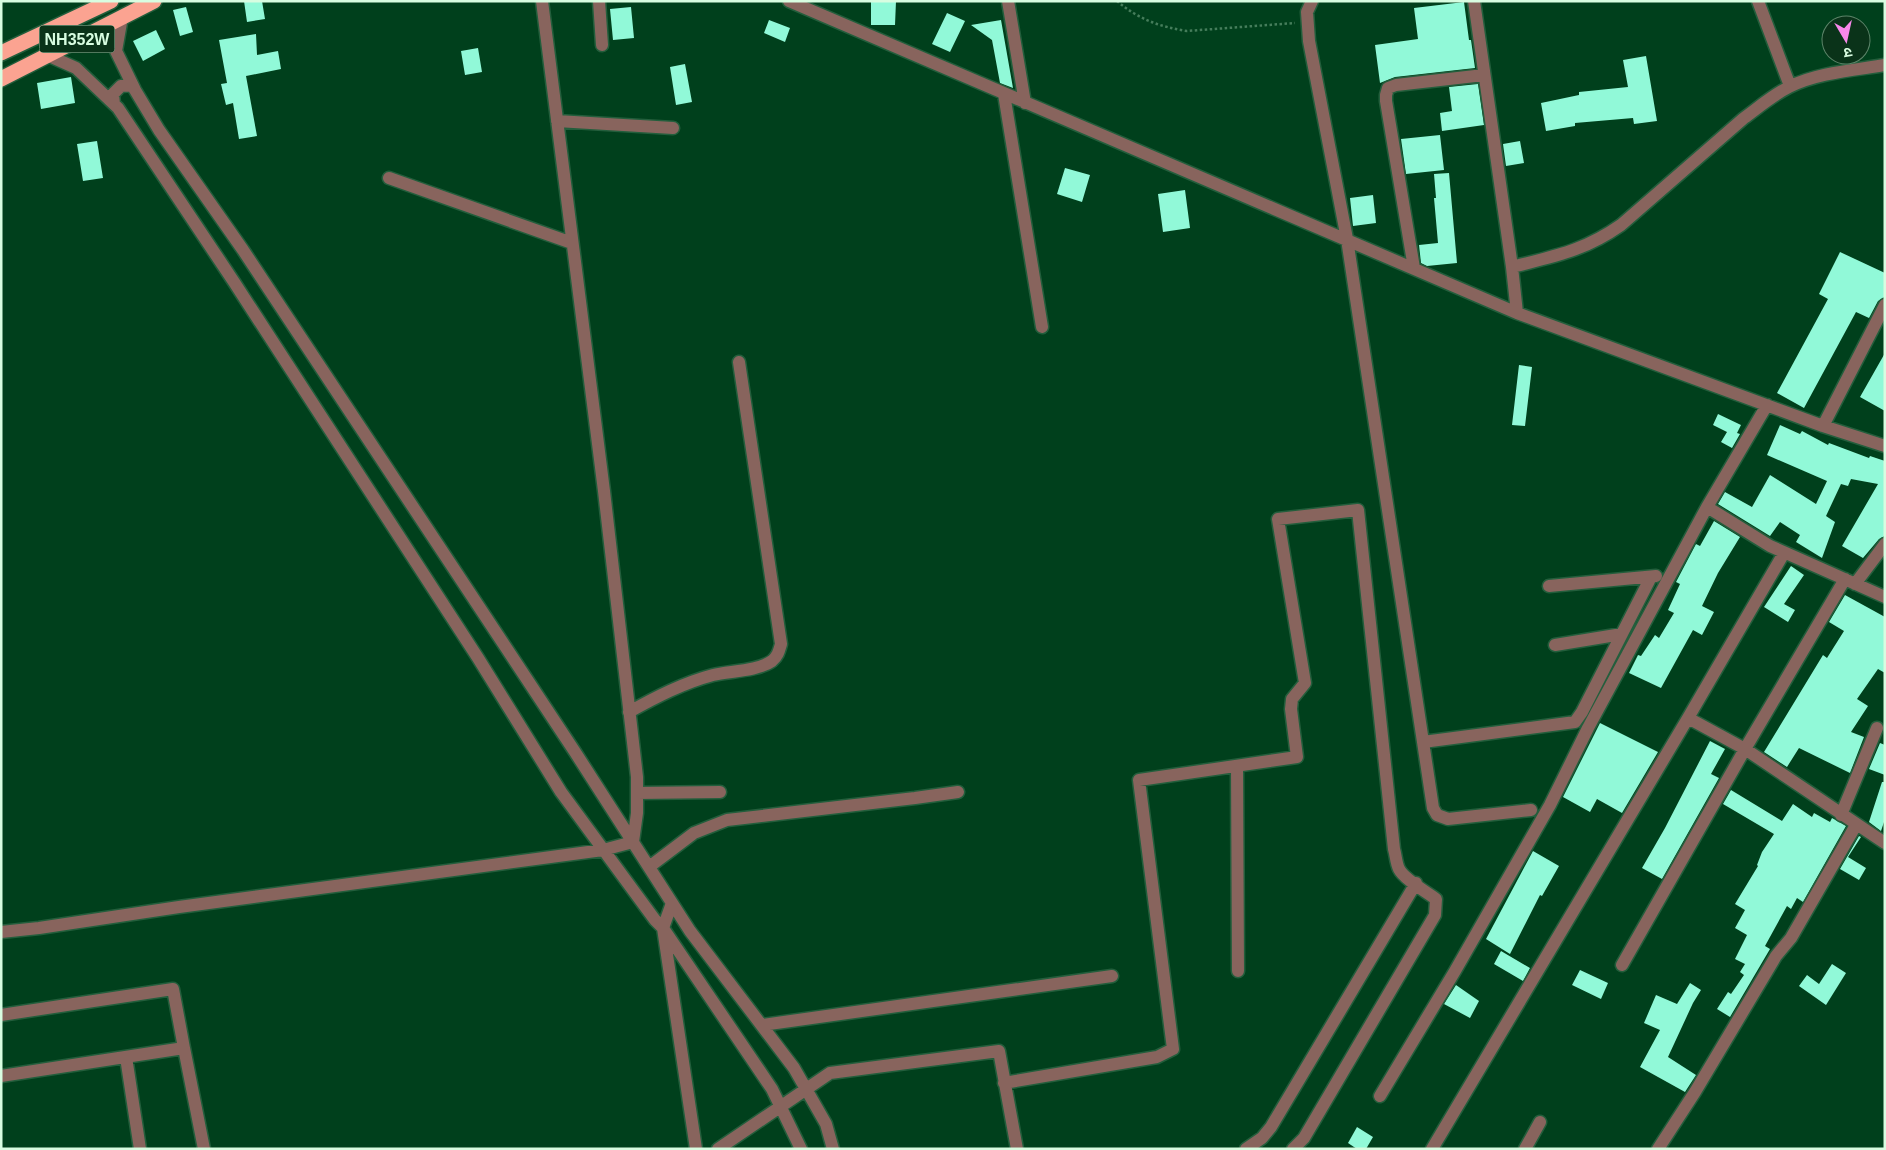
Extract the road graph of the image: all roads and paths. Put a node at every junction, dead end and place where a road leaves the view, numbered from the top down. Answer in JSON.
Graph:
{"nodes":[{"id":1,"x":111,"y":1,"type":"edge"},
{"id":2,"x":154,"y":1,"type":"edge"},
{"id":3,"x":542,"y":1,"type":"edge"},
{"id":4,"x":599,"y":1,"type":"edge"},
{"id":5,"x":789,"y":1,"type":"edge"},
{"id":6,"x":1008,"y":1,"type":"edge"},
{"id":7,"x":1117,"y":1,"type":"edge"},
{"id":8,"x":1312,"y":1,"type":"edge"},
{"id":9,"x":1474,"y":1,"type":"edge"},
{"id":10,"x":1758,"y":1,"type":"edge"},
{"id":11,"x":122,"y":17,"type":"junction"},
{"id":12,"x":1307,"y":22,"type":"junction"},
{"id":13,"x":602,"y":45,"type":"dead end"},
{"id":14,"x":1,"y":53,"type":"edge"},
{"id":15,"x":46,"y":55,"type":"junction"},
{"id":16,"x":1885,"y":65,"type":"edge"},
{"id":17,"x":1484,"y":75,"type":"junction"},
{"id":18,"x":1,"y":79,"type":"edge"},
{"id":19,"x":132,"y":85,"type":"junction"},
{"id":20,"x":1790,"y":86,"type":"junction"},
{"id":21,"x":1004,"y":94,"type":"junction"},
{"id":22,"x":1025,"y":103,"type":"junction"},
{"id":23,"x":114,"y":104,"type":"junction"},
{"id":24,"x":557,"y":121,"type":"junction"},
{"id":25,"x":673,"y":128,"type":"dead end"},
{"id":26,"x":389,"y":178,"type":"dead end"},
{"id":27,"x":1347,"y":239,"type":"junction"},
{"id":28,"x":572,"y":243,"type":"junction"},
{"id":29,"x":1512,"y":267,"type":"junction"},
{"id":30,"x":1414,"y":268,"type":"junction"},
{"id":31,"x":1885,"y":305,"type":"edge"},
{"id":32,"x":1517,"y":313,"type":"junction"},
{"id":33,"x":1042,"y":327,"type":"dead end"},
{"id":34,"x":739,"y":362,"type":"dead end"},
{"id":35,"x":1767,"y":406,"type":"junction"},
{"id":36,"x":1823,"y":426,"type":"junction"},
{"id":37,"x":1885,"y":446,"type":"edge"},
{"id":38,"x":1707,"y":507,"type":"junction"},
{"id":39,"x":1885,"y":544,"type":"edge"},
{"id":40,"x":1784,"y":552,"type":"junction"},
{"id":41,"x":1850,"y":582,"type":"junction"},
{"id":42,"x":1549,"y":586,"type":"dead end"},
{"id":43,"x":1885,"y":597,"type":"edge"},
{"id":44,"x":1622,"y":634,"type":"junction"},
{"id":45,"x":1555,"y":644,"type":"dead end"},
{"id":46,"x":629,"y":712,"type":"junction"},
{"id":47,"x":1688,"y":718,"type":"junction"},
{"id":48,"x":1878,"y":728,"type":"dead end"},
{"id":49,"x":1423,"y":742,"type":"junction"},
{"id":50,"x":1745,"y":749,"type":"junction"},
{"id":51,"x":1237,"y":766,"type":"junction"},
{"id":52,"x":720,"y":792,"type":"dead end"},
{"id":53,"x":958,"y":792,"type":"dead end"},
{"id":54,"x":637,"y":794,"type":"junction"},
{"id":55,"x":1531,"y":810,"type":"dead end"},
{"id":56,"x":1841,"y":815,"type":"junction"},
{"id":57,"x":1856,"y":824,"type":"junction"},
{"id":58,"x":633,"y":842,"type":"junction"},
{"id":59,"x":1885,"y":843,"type":"edge"},
{"id":60,"x":603,"y":850,"type":"junction"},
{"id":61,"x":649,"y":867,"type":"junction"},
{"id":62,"x":1416,"y":884,"type":"junction"},
{"id":63,"x":672,"y":903,"type":"junction"},
{"id":64,"x":663,"y":928,"type":"junction"},
{"id":65,"x":1,"y":932,"type":"edge"},
{"id":66,"x":1622,"y":965,"type":"dead end"},
{"id":67,"x":1238,"y":970,"type":"dead end"},
{"id":68,"x":1112,"y":976,"type":"dead end"},
{"id":69,"x":1,"y":1015,"type":"edge"},
{"id":70,"x":762,"y":1025,"type":"junction"},
{"id":71,"x":184,"y":1048,"type":"junction"},
{"id":72,"x":126,"y":1057,"type":"junction"},
{"id":73,"x":1,"y":1076,"type":"edge"},
{"id":74,"x":1004,"y":1083,"type":"junction"},
{"id":75,"x":807,"y":1089,"type":"junction"},
{"id":76,"x":1380,"y":1096,"type":"dead end"},
{"id":77,"x":780,"y":1106,"type":"junction"},
{"id":78,"x":1540,"y":1122,"type":"dead end"},
{"id":79,"x":140,"y":1149,"type":"edge"},
{"id":80,"x":204,"y":1149,"type":"edge"},
{"id":81,"x":696,"y":1149,"type":"edge"},
{"id":82,"x":718,"y":1149,"type":"edge"},
{"id":83,"x":800,"y":1149,"type":"edge"},
{"id":84,"x":832,"y":1149,"type":"edge"},
{"id":85,"x":1017,"y":1149,"type":"edge"},
{"id":86,"x":1246,"y":1149,"type":"edge"},
{"id":87,"x":1293,"y":1149,"type":"edge"},
{"id":88,"x":1432,"y":1149,"type":"edge"},
{"id":89,"x":1525,"y":1149,"type":"edge"},
{"id":90,"x":1658,"y":1149,"type":"edge"}],
"edges":[{"from":1,"to":14,"type":"highway","number":"NH352W"},
{"from":2,"to":11,"type":"highway","number":"NH352W"},
{"from":3,"to":24,"type":"street"},
{"from":4,"to":13,"type":"street"},
{"from":5,"to":21,"type":"street"},
{"from":6,"to":22,"type":"street"},
{"from":7,"to":12,"type":"path"},
{"from":8,"to":12,"type":"street"},
{"from":9,"to":17,"type":"street"},
{"from":10,"to":20,"type":"street"},
{"from":11,"to":15,"type":"highway","number":"NH352W"},
{"from":11,"to":19,"type":"street"},
{"from":12,"to":27,"type":"street"},
{"from":15,"to":18,"type":"highway","number":"NH352W"},
{"from":15,"to":23,"type":"street"},
{"from":16,"to":20,"type":"street"},
{"from":17,"to":29,"type":"street"},
{"from":17,"to":30,"type":"street"},
{"from":19,"to":23,"type":"street"},
{"from":19,"to":58,"type":"street"},
{"from":20,"to":29,"type":"street"},
{"from":21,"to":22,"type":"street"},
{"from":21,"to":33,"type":"street"},
{"from":22,"to":27,"type":"street"},
{"from":23,"to":60,"type":"street"},
{"from":24,"to":25,"type":"street"},
{"from":24,"to":28,"type":"street"},
{"from":26,"to":28,"type":"street"},
{"from":27,"to":30,"type":"street"},
{"from":27,"to":49,"type":"street"},
{"from":28,"to":46,"type":"street"},
{"from":29,"to":32,"type":"street"},
{"from":30,"to":32,"type":"street"},
{"from":31,"to":36,"type":"street"},
{"from":32,"to":35,"type":"street"},
{"from":34,"to":46,"type":"street"},
{"from":35,"to":36,"type":"street"},
{"from":35,"to":38,"type":"street"},
{"from":36,"to":37,"type":"street"},
{"from":38,"to":40,"type":"street"},
{"from":38,"to":76,"type":"street"},
{"from":39,"to":41,"type":"street"},
{"from":40,"to":41,"type":"street"},
{"from":40,"to":47,"type":"street"},
{"from":41,"to":43,"type":"street"},
{"from":41,"to":50,"type":"street"},
{"from":42,"to":44,"type":"street"},
{"from":44,"to":45,"type":"street"},
{"from":44,"to":49,"type":"street"},
{"from":46,"to":54,"type":"street"},
{"from":47,"to":50,"type":"street"},
{"from":47,"to":88,"type":"street"},
{"from":48,"to":56,"type":"street"},
{"from":49,"to":55,"type":"street"},
{"from":50,"to":56,"type":"street"},
{"from":50,"to":66,"type":"street"},
{"from":51,"to":62,"type":"street"},
{"from":51,"to":67,"type":"street"},
{"from":51,"to":74,"type":"street"},
{"from":52,"to":54,"type":"street"},
{"from":53,"to":61,"type":"street"},
{"from":54,"to":58,"type":"street"},
{"from":56,"to":57,"type":"street"},
{"from":57,"to":59,"type":"street"},
{"from":57,"to":90,"type":"street"},
{"from":58,"to":60,"type":"street"},
{"from":58,"to":61,"type":"street"},
{"from":60,"to":64,"type":"street"},
{"from":60,"to":65,"type":"street"},
{"from":61,"to":63,"type":"street"},
{"from":62,"to":86,"type":"street"},
{"from":62,"to":87,"type":"street"},
{"from":63,"to":64,"type":"street"},
{"from":63,"to":70,"type":"street"},
{"from":64,"to":77,"type":"street"},
{"from":64,"to":81,"type":"street"},
{"from":68,"to":70,"type":"street"},
{"from":69,"to":71,"type":"street"},
{"from":70,"to":75,"type":"street"},
{"from":71,"to":72,"type":"street"},
{"from":71,"to":80,"type":"street"},
{"from":72,"to":73,"type":"street"},
{"from":72,"to":79,"type":"street"},
{"from":74,"to":75,"type":"street"},
{"from":74,"to":85,"type":"street"},
{"from":75,"to":77,"type":"street"},
{"from":75,"to":84,"type":"street"},
{"from":77,"to":82,"type":"street"},
{"from":77,"to":83,"type":"street"},
{"from":78,"to":89,"type":"street"}]}
